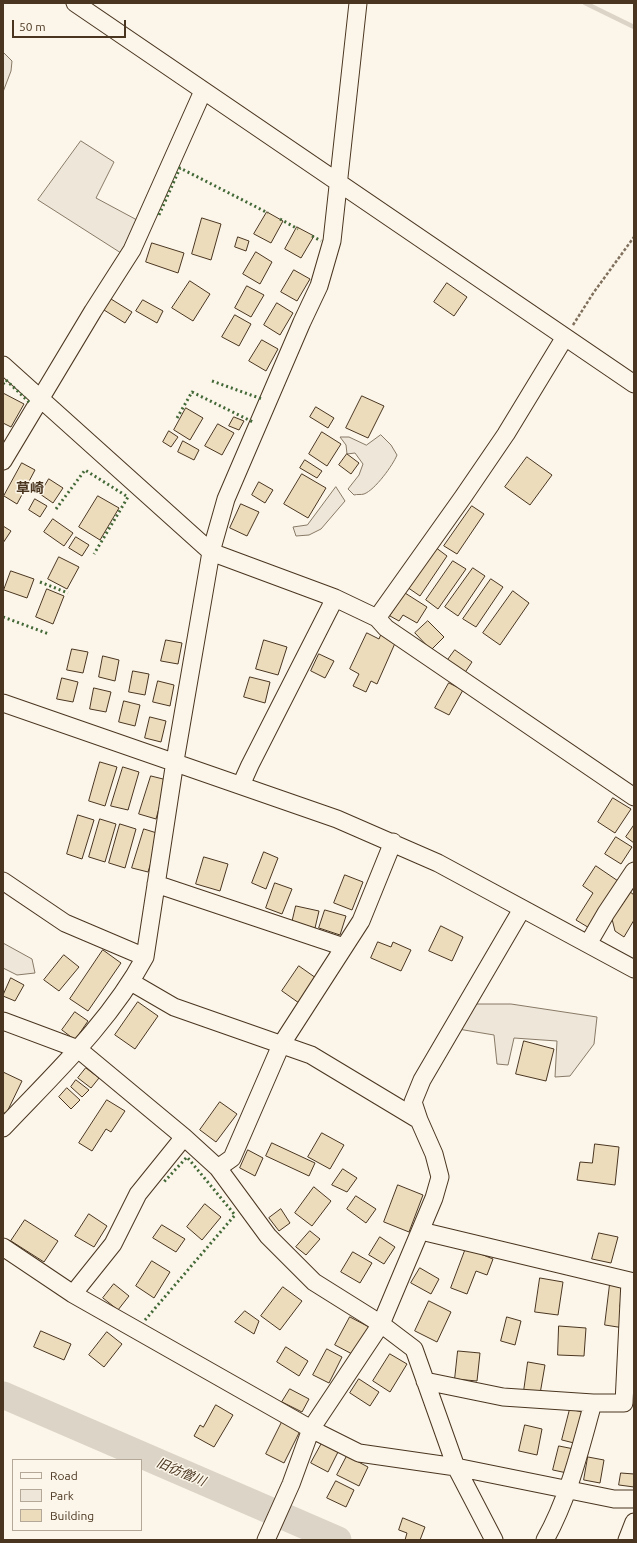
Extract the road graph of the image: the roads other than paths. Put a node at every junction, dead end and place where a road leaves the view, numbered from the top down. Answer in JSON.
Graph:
{"nodes":[{"id":1,"x":75,"y":3,"type":"edge"},
{"id":2,"x":358,"y":3,"type":"edge"},
{"id":3,"x":203,"y":91,"type":"junction"},
{"id":4,"x":338,"y":182,"type":"junction"},
{"id":5,"x":565,"y":337,"type":"junction"},
{"id":6,"x":3,"y":365,"type":"edge"},
{"id":7,"x":634,"y":384,"type":"edge"},
{"id":8,"x":40,"y":399,"type":"junction"},
{"id":9,"x":3,"y":460,"type":"edge"},
{"id":10,"x":212,"y":552,"type":"junction"},
{"id":11,"x":335,"y":598,"type":"junction"},
{"id":12,"x":377,"y":618,"type":"junction"},
{"id":13,"x":3,"y":703,"type":"edge"},
{"id":14,"x":175,"y":761,"type":"junction"},
{"id":15,"x":241,"y":785,"type":"junction"},
{"id":16,"x":634,"y":797,"type":"edge"},
{"id":17,"x":393,"y":842,"type":"junction"},
{"id":18,"x":634,"y":871,"type":"edge"},
{"id":19,"x":3,"y":881,"type":"edge"},
{"id":20,"x":156,"y":884,"type":"junction"},
{"id":21,"x":522,"y":909,"type":"junction"},
{"id":22,"x":588,"y":944,"type":"junction"},
{"id":23,"x":344,"y":947,"type":"junction"},
{"id":24,"x":145,"y":956,"type":"junction"},
{"id":25,"x":634,"y":969,"type":"edge"},
{"id":26,"x":131,"y":982,"type":"junction"},
{"id":27,"x":3,"y":1021,"type":"edge"},
{"id":28,"x":281,"y":1045,"type":"junction"},
{"id":29,"x":78,"y":1049,"type":"junction"},
{"id":30,"x":419,"y":1120,"type":"junction"},
{"id":31,"x":3,"y":1128,"type":"edge"},
{"id":32,"x":184,"y":1137,"type":"junction"},
{"id":33,"x":218,"y":1168,"type":"junction"},
{"id":34,"x":421,"y":1231,"type":"junction"},
{"id":35,"x":3,"y":1247,"type":"edge"},
{"id":36,"x":632,"y":1281,"type":"edge"},
{"id":37,"x":73,"y":1294,"type":"junction"},
{"id":38,"x":381,"y":1324,"type":"junction"},
{"id":39,"x":425,"y":1381,"type":"junction"},
{"id":40,"x":593,"y":1403,"type":"junction"},
{"id":41,"x":311,"y":1429,"type":"junction"},
{"id":42,"x":456,"y":1467,"type":"junction"},
{"id":43,"x":568,"y":1490,"type":"junction"},
{"id":44,"x":634,"y":1499,"type":"edge"},
{"id":45,"x":634,"y":1522,"type":"edge"},
{"id":46,"x":266,"y":1540,"type":"edge"},
{"id":47,"x":494,"y":1540,"type":"edge"},
{"id":48,"x":545,"y":1540,"type":"edge"},
{"id":49,"x":627,"y":1540,"type":"edge"}],
"edges":[{"from":1,"to":3,"type":"street"},
{"from":2,"to":4,"type":"street"},
{"from":3,"to":4,"type":"street"},
{"from":3,"to":8,"type":"street"},
{"from":4,"to":5,"type":"street"},
{"from":4,"to":10,"type":"street"},
{"from":5,"to":7,"type":"street"},
{"from":5,"to":12,"type":"street"},
{"from":6,"to":8,"type":"street"},
{"from":8,"to":9,"type":"street"},
{"from":8,"to":10,"type":"street"},
{"from":10,"to":11,"type":"street"},
{"from":10,"to":14,"type":"street"},
{"from":11,"to":12,"type":"street"},
{"from":11,"to":15,"type":"street"},
{"from":12,"to":16,"type":"street"},
{"from":13,"to":14,"type":"street"},
{"from":14,"to":15,"type":"street"},
{"from":14,"to":20,"type":"street"},
{"from":15,"to":17,"type":"street"},
{"from":17,"to":21,"type":"street"},
{"from":17,"to":23,"type":"street"},
{"from":18,"to":22,"type":"street"},
{"from":19,"to":24,"type":"street"},
{"from":20,"to":23,"type":"street"},
{"from":20,"to":24,"type":"street"},
{"from":21,"to":22,"type":"street"},
{"from":21,"to":30,"type":"street"},
{"from":22,"to":25,"type":"street"},
{"from":23,"to":28,"type":"street"},
{"from":24,"to":26,"type":"street"},
{"from":26,"to":28,"type":"street"},
{"from":26,"to":29,"type":"street"},
{"from":27,"to":29,"type":"street"},
{"from":28,"to":30,"type":"street"},
{"from":28,"to":33,"type":"street"},
{"from":29,"to":31,"type":"street"},
{"from":29,"to":32,"type":"street"},
{"from":30,"to":34,"type":"street"},
{"from":32,"to":33,"type":"street"},
{"from":32,"to":37,"type":"street"},
{"from":33,"to":38,"type":"street"},
{"from":34,"to":36,"type":"street"},
{"from":34,"to":38,"type":"street"},
{"from":35,"to":37,"type":"street"},
{"from":36,"to":40,"type":"street"},
{"from":37,"to":41,"type":"street"},
{"from":38,"to":39,"type":"street"},
{"from":38,"to":41,"type":"street"},
{"from":39,"to":40,"type":"street"},
{"from":39,"to":42,"type":"street"},
{"from":40,"to":43,"type":"street"},
{"from":41,"to":42,"type":"street"},
{"from":41,"to":46,"type":"street"},
{"from":42,"to":43,"type":"street"},
{"from":42,"to":47,"type":"street"},
{"from":43,"to":44,"type":"street"},
{"from":43,"to":48,"type":"street"},
{"from":45,"to":49,"type":"street"}]}
